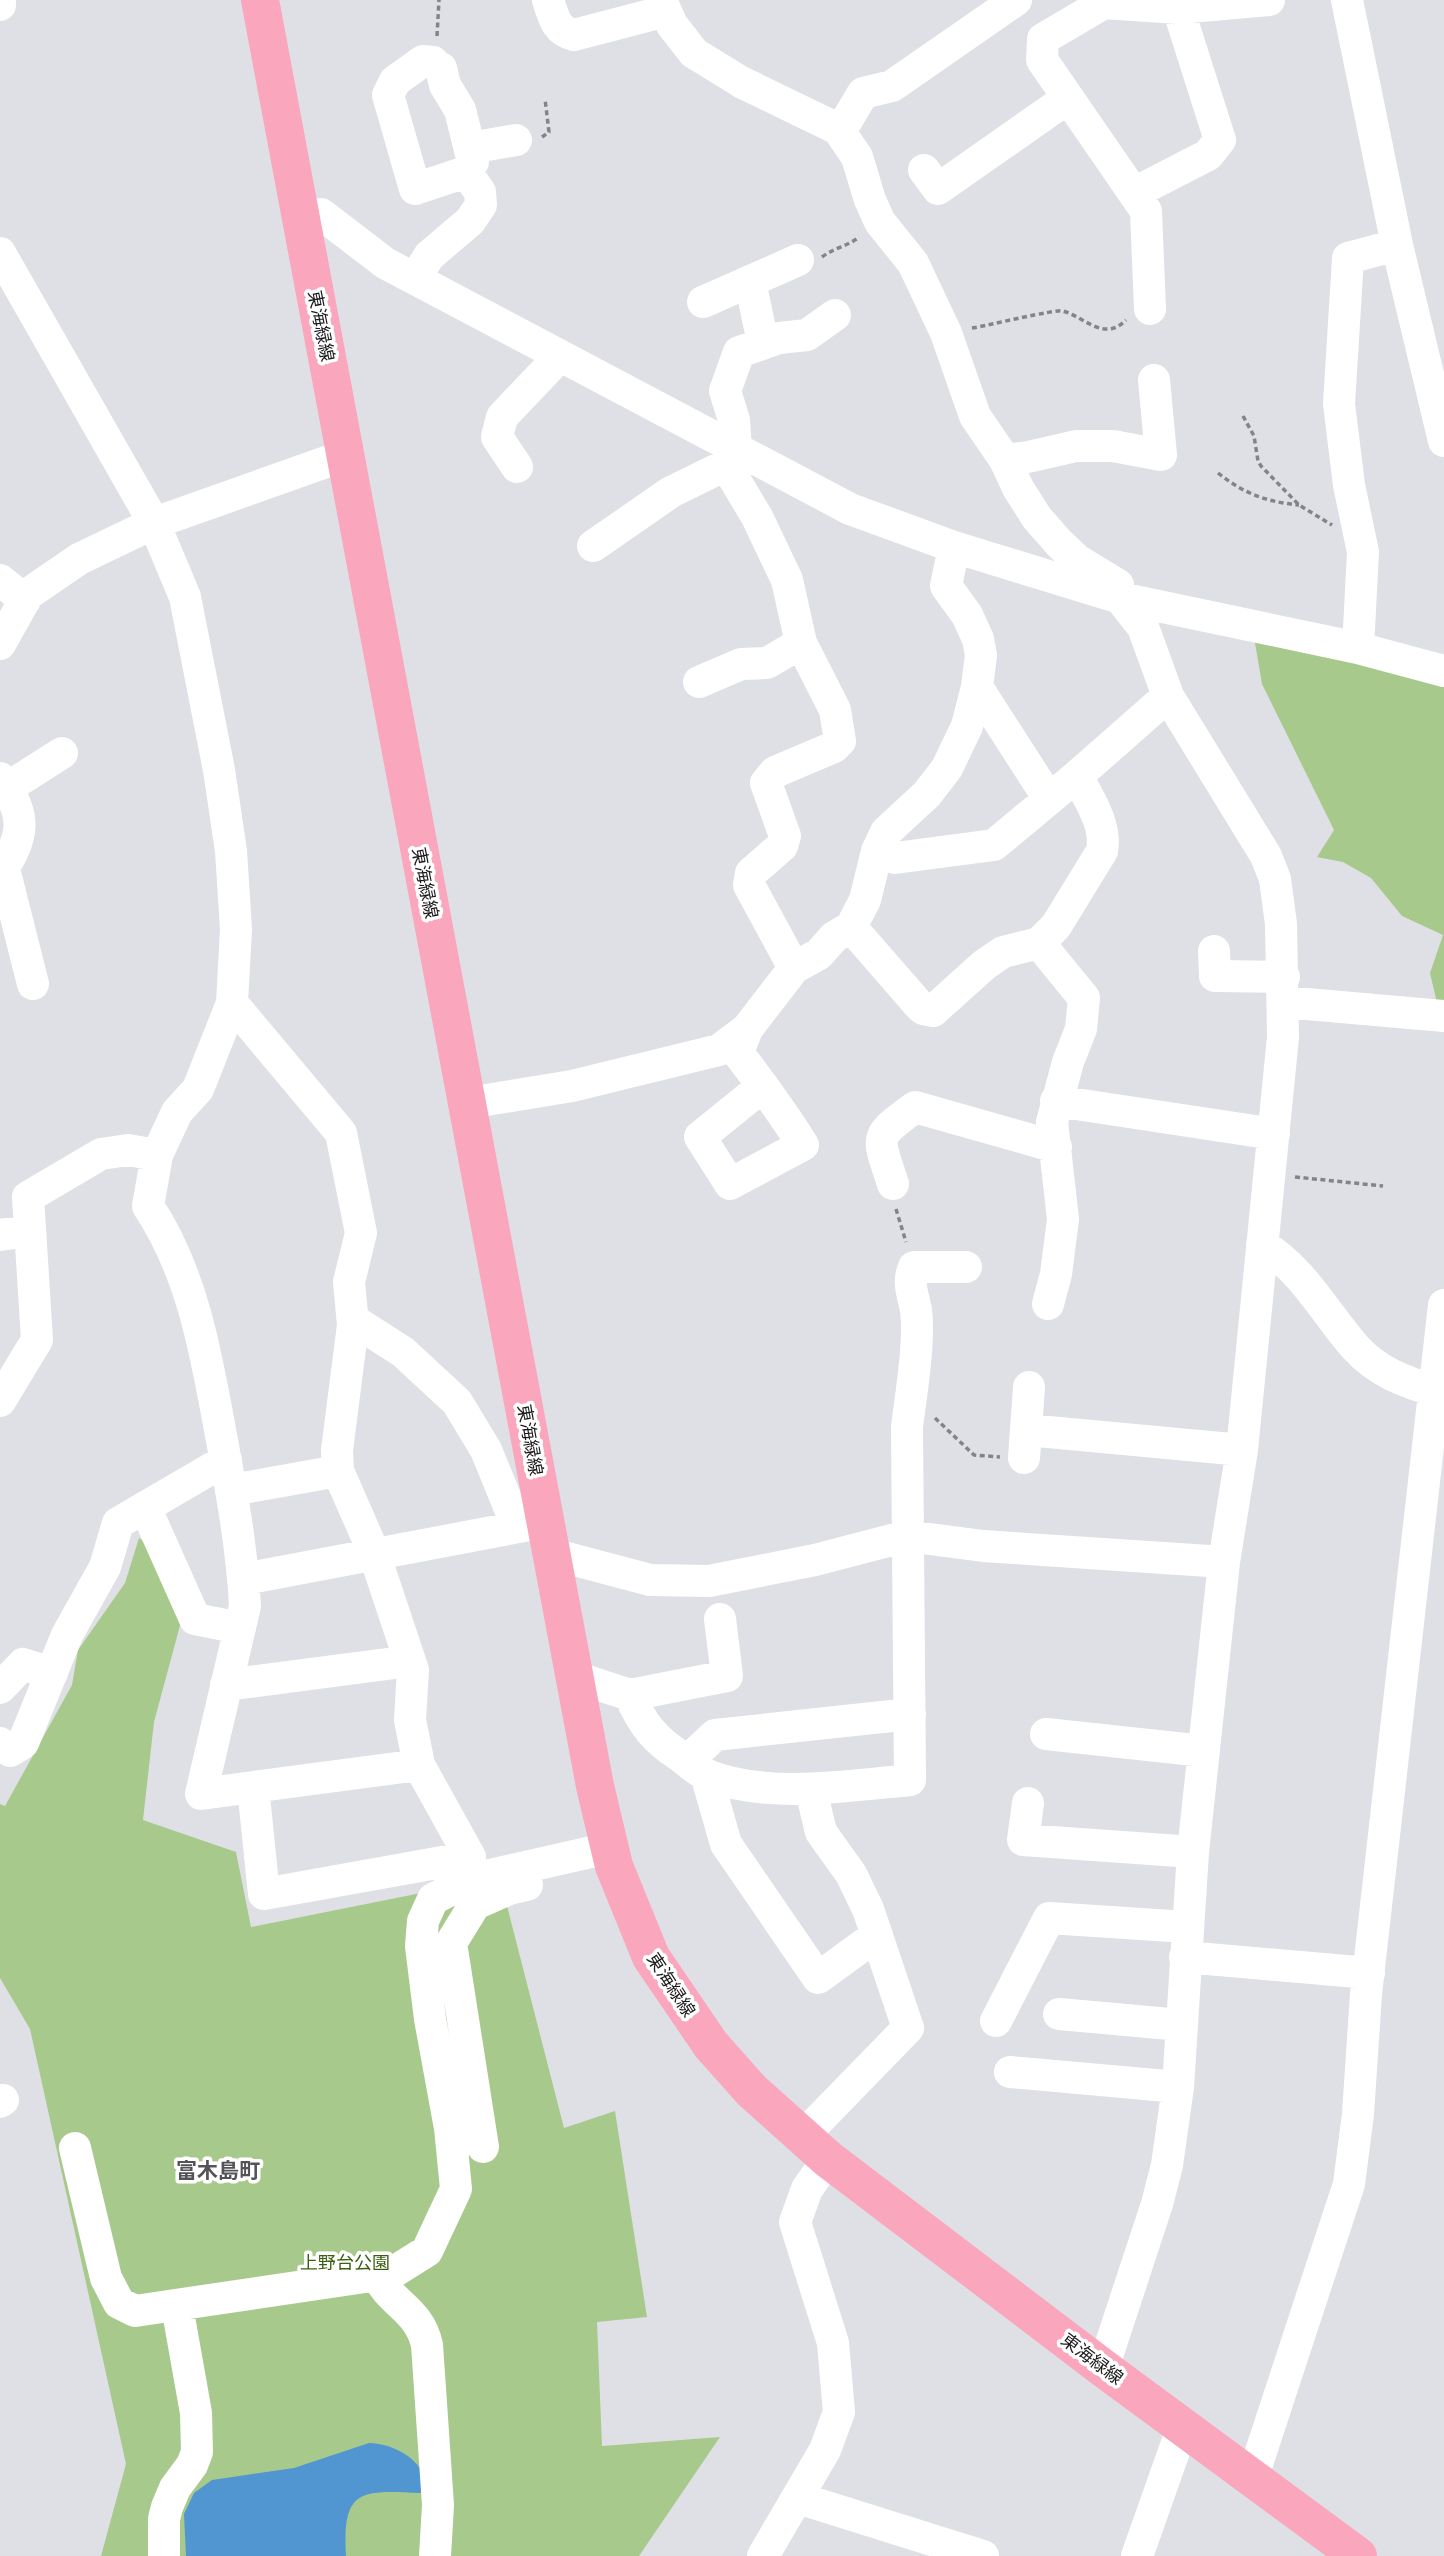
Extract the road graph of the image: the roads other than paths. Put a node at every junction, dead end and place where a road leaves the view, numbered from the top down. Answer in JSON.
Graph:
{"nodes":[{"id":1,"x":260,"y":0,"type":"edge"},
{"id":2,"x":548,"y":0,"type":"edge"},
{"id":3,"x":1016,"y":0,"type":"edge"},
{"id":4,"x":1269,"y":0,"type":"edge"},
{"id":5,"x":1347,"y":0,"type":"edge"},
{"id":6,"x":664,"y":6,"type":"edge"},
{"id":7,"x":1178,"y":9,"type":"junction"},
{"id":8,"x":1068,"y":98,"type":"junction"},
{"id":9,"x":838,"y":128,"type":"junction"},
{"id":10,"x":516,"y":140,"type":"dead end"},
{"id":11,"x":468,"y":160,"type":"junction"},
{"id":12,"x":924,"y":170,"type":"dead end"},
{"id":13,"x":1134,"y":193,"type":"junction"},
{"id":14,"x":300,"y":218,"type":"junction"},
{"id":15,"x":1397,"y":245,"type":"junction"},
{"id":16,"x":0,"y":253,"type":"edge"},
{"id":17,"x":793,"y":263,"type":"road end"},
{"id":18,"x":415,"y":279,"type":"junction"},
{"id":19,"x":750,"y":281,"type":"junction"},
{"id":20,"x":703,"y":302,"type":"dead end"},
{"id":21,"x":1149,"y":311,"type":"road end"},
{"id":22,"x":835,"y":315,"type":"dead end"},
{"id":23,"x":763,"y":343,"type":"junction"},
{"id":24,"x":559,"y":357,"type":"junction"},
{"id":25,"x":1154,"y":380,"type":"dead end"},
{"id":26,"x":1444,"y":441,"type":"edge"},
{"id":27,"x":346,"y":455,"type":"junction"},
{"id":28,"x":731,"y":457,"type":"junction"},
{"id":29,"x":1005,"y":460,"type":"junction"},
{"id":30,"x":517,"y":467,"type":"dead end"},
{"id":31,"x":154,"y":523,"type":"junction"},
{"id":32,"x":593,"y":546,"type":"dead end"},
{"id":33,"x":954,"y":547,"type":"junction"},
{"id":34,"x":0,"y":580,"type":"edge"},
{"id":35,"x":1120,"y":598,"type":"junction"},
{"id":36,"x":25,"y":600,"type":"junction"},
{"id":37,"x":0,"y":643,"type":"edge"},
{"id":38,"x":801,"y":643,"type":"junction"},
{"id":39,"x":1358,"y":648,"type":"junction"},
{"id":40,"x":1444,"y":671,"type":"edge"},
{"id":41,"x":699,"y":682,"type":"dead end"},
{"id":42,"x":976,"y":687,"type":"junction"},
{"id":43,"x":1168,"y":696,"type":"junction"},
{"id":44,"x":62,"y":753,"type":"dead end"},
{"id":45,"x":1077,"y":776,"type":"junction"},
{"id":46,"x":4,"y":783,"type":"edge"},
{"id":47,"x":1049,"y":799,"type":"junction"},
{"id":48,"x":877,"y":851,"type":"junction"},
{"id":49,"x":2,"y":872,"type":"edge"},
{"id":50,"x":852,"y":927,"type":"junction"},
{"id":51,"x":1039,"y":943,"type":"junction"},
{"id":52,"x":1214,"y":951,"type":"dead end"},
{"id":53,"x":794,"y":968,"type":"junction"},
{"id":54,"x":33,"y":984,"type":"dead end"},
{"id":55,"x":1284,"y":990,"type":"junction"},
{"id":56,"x":232,"y":1003,"type":"junction"},
{"id":57,"x":1444,"y":1016,"type":"edge"},
{"id":58,"x":747,"y":1029,"type":"junction"},
{"id":59,"x":763,"y":1086,"type":"dead end"},
{"id":60,"x":1056,"y":1101,"type":"junction"},
{"id":61,"x":468,"y":1103,"type":"junction"},
{"id":62,"x":1274,"y":1134,"type":"junction"},
{"id":63,"x":1056,"y":1147,"type":"junction"},
{"id":64,"x":157,"y":1156,"type":"junction"},
{"id":65,"x":893,"y":1184,"type":"road end"},
{"id":66,"x":15,"y":1233,"type":"edge"},
{"id":67,"x":1262,"y":1245,"type":"junction"},
{"id":68,"x":966,"y":1267,"type":"dead end"},
{"id":69,"x":1048,"y":1304,"type":"dead end"},
{"id":70,"x":1444,"y":1305,"type":"edge"},
{"id":71,"x":352,"y":1320,"type":"junction"},
{"id":72,"x":1028,"y":1387,"type":"dead end"},
{"id":73,"x":1440,"y":1392,"type":"edge"},
{"id":74,"x":0,"y":1401,"type":"edge"},
{"id":75,"x":1242,"y":1450,"type":"junction"},
{"id":76,"x":338,"y":1471,"type":"junction"},
{"id":77,"x":229,"y":1475,"type":"junction"},
{"id":78,"x":145,"y":1507,"type":"junction"},
{"id":79,"x":538,"y":1534,"type":"junction"},
{"id":80,"x":907,"y":1536,"type":"junction"},
{"id":81,"x":373,"y":1553,"type":"junction"},
{"id":82,"x":1224,"y":1562,"type":"junction"},
{"id":83,"x":244,"y":1579,"type":"junction"},
{"id":84,"x":720,"y":1619,"type":"dead end"},
{"id":85,"x":240,"y":1628,"type":"junction"},
{"id":86,"x":410,"y":1661,"type":"junction"},
{"id":87,"x":52,"y":1673,"type":"junction"},
{"id":88,"x":575,"y":1677,"type":"junction"},
{"id":89,"x":226,"y":1685,"type":"junction"},
{"id":90,"x":0,"y":1688,"type":"edge"},
{"id":91,"x":631,"y":1695,"type":"junction"},
{"id":92,"x":909,"y":1714,"type":"junction"},
{"id":93,"x":1046,"y":1734,"type":"dead end"},
{"id":94,"x":0,"y":1743,"type":"edge"},
{"id":95,"x":1204,"y":1751,"type":"junction"},
{"id":96,"x":419,"y":1765,"type":"junction"},
{"id":97,"x":696,"y":1768,"type":"junction"},
{"id":98,"x":253,"y":1787,"type":"junction"},
{"id":99,"x":811,"y":1790,"type":"junction"},
{"id":100,"x":1028,"y":1803,"type":"dead end"},
{"id":101,"x":1193,"y":1852,"type":"junction"},
{"id":102,"x":612,"y":1857,"type":"junction"},
{"id":103,"x":877,"y":1935,"type":"junction"},
{"id":104,"x":1186,"y":1942,"type":"junction"},
{"id":105,"x":1369,"y":1973,"type":"junction"},
{"id":106,"x":1059,"y":2014,"type":"dead end"},
{"id":107,"x":996,"y":2021,"type":"dead end"},
{"id":108,"x":1181,"y":2025,"type":"junction"},
{"id":109,"x":1010,"y":2072,"type":"dead end"},
{"id":110,"x":1178,"y":2087,"type":"junction"},
{"id":111,"x":483,"y":2147,"type":"dead end"},
{"id":112,"x":75,"y":2148,"type":"dead end"},
{"id":113,"x":815,"y":2148,"type":"junction"},
{"id":114,"x":378,"y":2275,"type":"junction"},
{"id":115,"x":177,"y":2306,"type":"junction"},
{"id":116,"x":1103,"y":2368,"type":"junction"},
{"id":117,"x":1183,"y":2427,"type":"junction"},
{"id":118,"x":1252,"y":2479,"type":"junction"},
{"id":119,"x":797,"y":2498,"type":"junction"},
{"id":120,"x":164,"y":2556,"type":"edge"},
{"id":121,"x":435,"y":2556,"type":"edge"},
{"id":122,"x":764,"y":2556,"type":"edge"},
{"id":123,"x":982,"y":2556,"type":"edge"},
{"id":124,"x":1137,"y":2556,"type":"edge"},
{"id":125,"x":1358,"y":2556,"type":"edge"}],
"edges":[{"from":1,"to":14,"type":"main road","name":"東海緑線"},
{"from":2,"to":6,"type":"street"},
{"from":3,"to":9,"type":"street"},
{"from":4,"to":7,"type":"street"},
{"from":5,"to":15,"type":"street"},
{"from":6,"to":9,"type":"street"},
{"from":7,"to":8,"type":"street"},
{"from":7,"to":13,"type":"street"},
{"from":8,"to":12,"type":"street"},
{"from":8,"to":13,"type":"street"},
{"from":9,"to":29,"type":"street"},
{"from":10,"to":11,"type":"street"},
{"from":11,"to":11,"type":"street"},
{"from":11,"to":18,"type":"street"},
{"from":13,"to":21,"type":"street"},
{"from":14,"to":18,"type":"street"},
{"from":14,"to":27,"type":"main road","name":"東海緑線"},
{"from":15,"to":26,"type":"street"},
{"from":15,"to":39,"type":"street"},
{"from":16,"to":31,"type":"street"},
{"from":17,"to":19,"type":"street"},
{"from":18,"to":24,"type":"street"},
{"from":19,"to":20,"type":"street"},
{"from":19,"to":23,"type":"street"},
{"from":22,"to":23,"type":"street"},
{"from":23,"to":28,"type":"street"},
{"from":24,"to":28,"type":"street"},
{"from":24,"to":30,"type":"street"},
{"from":25,"to":29,"type":"street"},
{"from":27,"to":31,"type":"street"},
{"from":27,"to":61,"type":"main road","name":"東海緑線"},
{"from":28,"to":32,"type":"street"},
{"from":28,"to":33,"type":"street"},
{"from":28,"to":38,"type":"street"},
{"from":29,"to":35,"type":"street"},
{"from":31,"to":36,"type":"street"},
{"from":31,"to":56,"type":"street"},
{"from":33,"to":35,"type":"street"},
{"from":33,"to":42,"type":"street"},
{"from":34,"to":36,"type":"street"},
{"from":35,"to":39,"type":"street"},
{"from":35,"to":43,"type":"street"},
{"from":36,"to":37,"type":"street"},
{"from":38,"to":41,"type":"street"},
{"from":38,"to":53,"type":"street"},
{"from":39,"to":40,"type":"street"},
{"from":42,"to":47,"type":"street"},
{"from":42,"to":48,"type":"street"},
{"from":43,"to":45,"type":"street"},
{"from":43,"to":55,"type":"street"},
{"from":44,"to":46,"type":"street"},
{"from":45,"to":47,"type":"street"},
{"from":45,"to":51,"type":"street"},
{"from":46,"to":49,"type":"street"},
{"from":47,"to":48,"type":"street"},
{"from":48,"to":50,"type":"street"},
{"from":49,"to":54,"type":"street"},
{"from":50,"to":51,"type":"street"},
{"from":50,"to":53,"type":"street"},
{"from":51,"to":60,"type":"street"},
{"from":52,"to":55,"type":"street"},
{"from":53,"to":58,"type":"street"},
{"from":55,"to":57,"type":"street"},
{"from":55,"to":62,"type":"street"},
{"from":56,"to":64,"type":"street"},
{"from":56,"to":71,"type":"street"},
{"from":58,"to":59,"type":"street"},
{"from":58,"to":61,"type":"street"},
{"from":60,"to":62,"type":"street"},
{"from":60,"to":63,"type":"street"},
{"from":61,"to":79,"type":"main road","name":"東海緑線"},
{"from":62,"to":67,"type":"street"},
{"from":63,"to":65,"type":"street"},
{"from":63,"to":69,"type":"street"},
{"from":64,"to":66,"type":"street"},
{"from":64,"to":77,"type":"street"},
{"from":66,"to":74,"type":"street"},
{"from":67,"to":73,"type":"street"},
{"from":67,"to":75,"type":"street"},
{"from":68,"to":80,"type":"street"},
{"from":70,"to":73,"type":"street"},
{"from":71,"to":76,"type":"street"},
{"from":71,"to":79,"type":"street"},
{"from":72,"to":75,"type":"street"},
{"from":73,"to":105,"type":"street"},
{"from":75,"to":82,"type":"street"},
{"from":76,"to":77,"type":"street"},
{"from":76,"to":81,"type":"street"},
{"from":77,"to":78,"type":"street"},
{"from":77,"to":83,"type":"street"},
{"from":78,"to":85,"type":"street"},
{"from":78,"to":87,"type":"street"},
{"from":79,"to":80,"type":"street"},
{"from":79,"to":81,"type":"street"},
{"from":79,"to":88,"type":"main road","name":"東海緑線"},
{"from":80,"to":82,"type":"street"},
{"from":80,"to":92,"type":"street"},
{"from":81,"to":83,"type":"street"},
{"from":81,"to":86,"type":"street"},
{"from":82,"to":95,"type":"street"},
{"from":83,"to":85,"type":"street"},
{"from":84,"to":91,"type":"street"},
{"from":85,"to":89,"type":"street"},
{"from":86,"to":89,"type":"street"},
{"from":86,"to":96,"type":"street"},
{"from":87,"to":90,"type":"street"},
{"from":87,"to":94,"type":"street"},
{"from":88,"to":91,"type":"street"},
{"from":88,"to":102,"type":"main road","name":"東海緑線"},
{"from":89,"to":98,"type":"street"},
{"from":91,"to":97,"type":"street"},
{"from":92,"to":97,"type":"street"},
{"from":92,"to":99,"type":"street"},
{"from":93,"to":95,"type":"street"},
{"from":95,"to":101,"type":"street"},
{"from":96,"to":98,"type":"street"},
{"from":96,"to":98,"type":"street"},
{"from":97,"to":99,"type":"street"},
{"from":97,"to":103,"type":"street"},
{"from":99,"to":103,"type":"street"},
{"from":100,"to":101,"type":"street"},
{"from":101,"to":104,"type":"street"},
{"from":102,"to":111,"type":"street"},
{"from":102,"to":113,"type":"main road","name":"東海緑線"},
{"from":102,"to":114,"type":"street"},
{"from":103,"to":113,"type":"street"},
{"from":104,"to":105,"type":"street"},
{"from":104,"to":107,"type":"street"},
{"from":104,"to":108,"type":"street"},
{"from":105,"to":118,"type":"street"},
{"from":106,"to":108,"type":"street"},
{"from":108,"to":110,"type":"street"},
{"from":109,"to":110,"type":"street"},
{"from":110,"to":116,"type":"street"},
{"from":112,"to":115,"type":"street"},
{"from":113,"to":116,"type":"main road","name":"東海緑線"},
{"from":113,"to":119,"type":"street"},
{"from":114,"to":115,"type":"street"},
{"from":114,"to":121,"type":"street"},
{"from":115,"to":120,"type":"street"},
{"from":116,"to":117,"type":"main road","name":"東海緑線"},
{"from":117,"to":118,"type":"main road","name":"東海緑線"},
{"from":117,"to":124,"type":"street"},
{"from":118,"to":125,"type":"main road","name":"東海緑線"},
{"from":119,"to":122,"type":"street"},
{"from":119,"to":123,"type":"street"}]}
